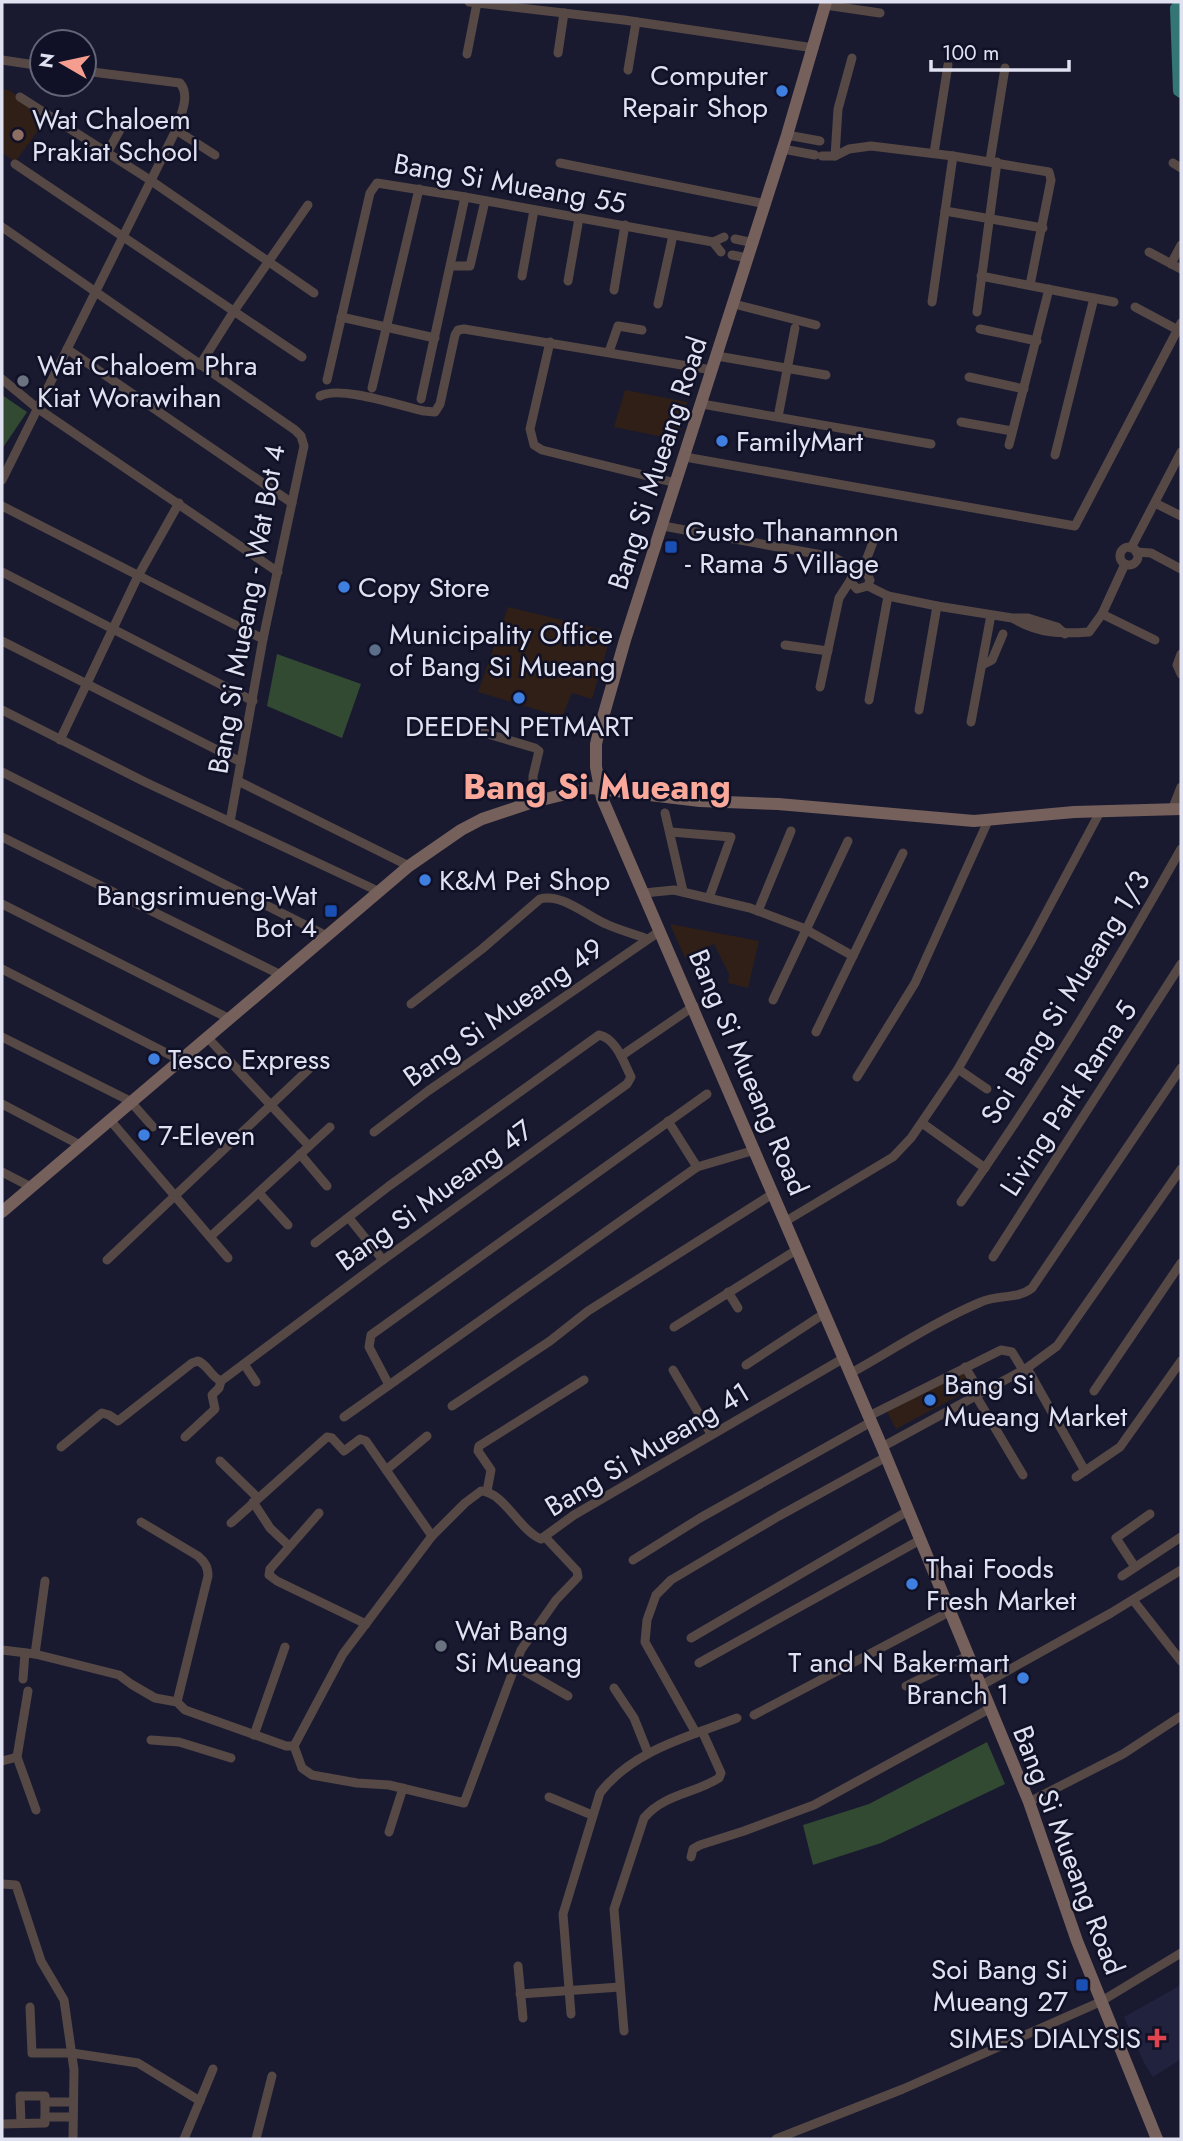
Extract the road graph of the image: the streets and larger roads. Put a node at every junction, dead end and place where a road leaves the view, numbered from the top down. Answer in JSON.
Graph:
{"nodes":[{"id":1,"x":473,"y":2,"type":"edge"},
{"id":2,"x":825,"y":3,"type":"edge"},
{"id":3,"x":495,"y":4,"type":"edge"},
{"id":4,"x":564,"y":13,"type":"junction"},
{"id":5,"x":880,"y":13,"type":"dead end"},
{"id":6,"x":636,"y":22,"type":"junction"},
{"id":7,"x":814,"y":48,"type":"junction"},
{"id":8,"x":558,"y":53,"type":"dead end"},
{"id":9,"x":467,"y":54,"type":"dead end"},
{"id":10,"x":852,"y":58,"type":"dead end"},
{"id":11,"x":2,"y":60,"type":"edge"},
{"id":12,"x":28,"y":63,"type":"edge"},
{"id":13,"x":948,"y":65,"type":"dead end"},
{"id":14,"x":1005,"y":68,"type":"dead end"},
{"id":15,"x":628,"y":70,"type":"dead end"},
{"id":16,"x":98,"y":73,"type":"edge"},
{"id":17,"x":20,"y":97,"type":"dead end"},
{"id":18,"x":126,"y":119,"type":"dead end"},
{"id":19,"x":176,"y":130,"type":"junction"},
{"id":20,"x":788,"y":135,"type":"junction"},
{"id":21,"x":827,"y":143,"type":"junction"},
{"id":22,"x":783,"y":149,"type":"junction"},
{"id":23,"x":849,"y":149,"type":"junction"},
{"id":24,"x":107,"y":153,"type":"junction"},
{"id":25,"x":934,"y":153,"type":"junction"},
{"id":26,"x":215,"y":155,"type":"dead end"},
{"id":27,"x":835,"y":156,"type":"junction"},
{"id":28,"x":953,"y":156,"type":"junction"},
{"id":29,"x":993,"y":162,"type":"junction"},
{"id":30,"x":560,"y":163,"type":"dead end"},
{"id":31,"x":15,"y":164,"type":"dead end"},
{"id":32,"x":150,"y":180,"type":"junction"},
{"id":33,"x":419,"y":189,"type":"junction"},
{"id":34,"x":464,"y":197,"type":"junction"},
{"id":35,"x":485,"y":201,"type":"junction"},
{"id":36,"x":766,"y":204,"type":"junction"},
{"id":37,"x":308,"y":205,"type":"dead end"},
{"id":38,"x":534,"y":210,"type":"junction"},
{"id":39,"x":945,"y":211,"type":"junction"},
{"id":40,"x":579,"y":218,"type":"junction"},
{"id":41,"x":989,"y":218,"type":"junction"},
{"id":42,"x":625,"y":225,"type":"junction"},
{"id":43,"x":2,"y":228,"type":"edge"},
{"id":44,"x":1042,"y":228,"type":"junction"},
{"id":45,"x":673,"y":235,"type":"junction"},
{"id":46,"x":123,"y":236,"type":"junction"},
{"id":47,"x":724,"y":237,"type":"dead end"},
{"id":48,"x":735,"y":239,"type":"dead end"},
{"id":49,"x":713,"y":242,"type":"junction"},
{"id":50,"x":754,"y":243,"type":"junction"},
{"id":51,"x":1181,"y":245,"type":"edge"},
{"id":52,"x":721,"y":252,"type":"dead end"},
{"id":53,"x":1149,"y":252,"type":"dead end"},
{"id":54,"x":732,"y":255,"type":"dead end"},
{"id":55,"x":748,"y":258,"type":"junction"},
{"id":56,"x":269,"y":263,"type":"junction"},
{"id":57,"x":1171,"y":264,"type":"junction"},
{"id":58,"x":451,"y":266,"type":"junction"},
{"id":59,"x":1181,"y":270,"type":"edge"},
{"id":60,"x":522,"y":276,"type":"dead end"},
{"id":61,"x":981,"y":276,"type":"junction"},
{"id":62,"x":568,"y":281,"type":"dead end"},
{"id":63,"x":1030,"y":285,"type":"junction"},
{"id":64,"x":1049,"y":289,"type":"junction"},
{"id":65,"x":614,"y":290,"type":"dead end"},
{"id":66,"x":96,"y":293,"type":"junction"},
{"id":67,"x":314,"y":293,"type":"dead end"},
{"id":68,"x":1094,"y":298,"type":"junction"},
{"id":69,"x":932,"y":302,"type":"dead end"},
{"id":70,"x":1114,"y":302,"type":"dead end"},
{"id":71,"x":658,"y":304,"type":"dead end"},
{"id":72,"x":734,"y":304,"type":"junction"},
{"id":73,"x":1135,"y":307,"type":"dead end"},
{"id":74,"x":234,"y":311,"type":"junction"},
{"id":75,"x":976,"y":312,"type":"dead end"},
{"id":76,"x":341,"y":317,"type":"junction"},
{"id":77,"x":816,"y":325,"type":"dead end"},
{"id":78,"x":1179,"y":327,"type":"edge"},
{"id":79,"x":386,"y":328,"type":"junction"},
{"id":80,"x":795,"y":328,"type":"dead end"},
{"id":81,"x":980,"y":329,"type":"dead end"},
{"id":82,"x":642,"y":330,"type":"dead end"},
{"id":83,"x":435,"y":338,"type":"junction"},
{"id":84,"x":1037,"y":341,"type":"junction"},
{"id":85,"x":550,"y":342,"type":"junction"},
{"id":86,"x":67,"y":349,"type":"junction"},
{"id":87,"x":609,"y":352,"type":"junction"},
{"id":88,"x":717,"y":356,"type":"junction"},
{"id":89,"x":302,"y":357,"type":"dead end"},
{"id":90,"x":200,"y":365,"type":"junction"},
{"id":91,"x":788,"y":368,"type":"junction"},
{"id":92,"x":712,"y":370,"type":"junction"},
{"id":93,"x":826,"y":376,"type":"dead end"},
{"id":94,"x":969,"y":377,"type":"dead end"},
{"id":95,"x":2,"y":379,"type":"edge"},
{"id":96,"x":327,"y":380,"type":"dead end"},
{"id":97,"x":372,"y":388,"type":"dead end"},
{"id":98,"x":1024,"y":389,"type":"junction"},
{"id":99,"x":320,"y":396,"type":"dead end"},
{"id":100,"x":421,"y":399,"type":"dead end"},
{"id":101,"x":702,"y":404,"type":"junction"},
{"id":102,"x":37,"y":408,"type":"junction"},
{"id":103,"x":778,"y":417,"type":"junction"},
{"id":104,"x":961,"y":422,"type":"dead end"},
{"id":105,"x":1012,"y":431,"type":"junction"},
{"id":106,"x":931,"y":444,"type":"dead end"},
{"id":107,"x":1009,"y":445,"type":"dead end"},
{"id":108,"x":1181,"y":452,"type":"edge"},
{"id":109,"x":1055,"y":455,"type":"dead end"},
{"id":110,"x":685,"y":457,"type":"junction"},
{"id":111,"x":2,"y":480,"type":"edge"},
{"id":112,"x":676,"y":482,"type":"junction"},
{"id":113,"x":179,"y":503,"type":"junction"},
{"id":114,"x":292,"y":503,"type":"junction"},
{"id":115,"x":1155,"y":503,"type":"junction"},
{"id":116,"x":2,"y":506,"type":"edge"},
{"id":117,"x":1181,"y":516,"type":"edge"},
{"id":118,"x":663,"y":526,"type":"junction"},
{"id":119,"x":874,"y":537,"type":"dead end"},
{"id":120,"x":1133,"y":550,"type":"junction"},
{"id":121,"x":1181,"y":569,"type":"edge"},
{"id":122,"x":2,"y":572,"type":"edge"},
{"id":123,"x":278,"y":572,"type":"junction"},
{"id":124,"x":856,"y":575,"type":"junction"},
{"id":125,"x":138,"y":576,"type":"junction"},
{"id":126,"x":868,"y":586,"type":"junction"},
{"id":127,"x":888,"y":596,"type":"junction"},
{"id":128,"x":937,"y":606,"type":"junction"},
{"id":129,"x":1102,"y":614,"type":"junction"},
{"id":130,"x":990,"y":615,"type":"junction"},
{"id":131,"x":113,"y":629,"type":"junction"},
{"id":132,"x":1003,"y":634,"type":"dead end"},
{"id":133,"x":263,"y":639,"type":"junction"},
{"id":134,"x":2,"y":640,"type":"edge"},
{"id":135,"x":1155,"y":640,"type":"dead end"},
{"id":136,"x":785,"y":645,"type":"dead end"},
{"id":137,"x":828,"y":651,"type":"junction"},
{"id":138,"x":1181,"y":654,"type":"edge"},
{"id":139,"x":982,"y":665,"type":"junction"},
{"id":140,"x":1181,"y":674,"type":"edge"},
{"id":141,"x":86,"y":683,"type":"junction"},
{"id":142,"x":820,"y":687,"type":"dead end"},
{"id":143,"x":869,"y":700,"type":"dead end"},
{"id":144,"x":253,"y":701,"type":"junction"},
{"id":145,"x":2,"y":710,"type":"edge"},
{"id":146,"x":919,"y":710,"type":"dead end"},
{"id":147,"x":971,"y":722,"type":"dead end"},
{"id":148,"x":478,"y":732,"type":"dead end"},
{"id":149,"x":60,"y":740,"type":"junction"},
{"id":150,"x":241,"y":762,"type":"junction"},
{"id":151,"x":2,"y":772,"type":"edge"},
{"id":152,"x":238,"y":781,"type":"junction"},
{"id":153,"x":1181,"y":787,"type":"edge"},
{"id":154,"x":599,"y":789,"type":"junction"},
{"id":155,"x":533,"y":802,"type":"junction"},
{"id":156,"x":1177,"y":809,"type":"edge"},
{"id":157,"x":1100,"y":812,"type":"junction"},
{"id":158,"x":666,"y":813,"type":"dead end"},
{"id":159,"x":230,"y":821,"type":"junction"},
{"id":160,"x":988,"y":821,"type":"junction"},
{"id":161,"x":791,"y":831,"type":"dead end"},
{"id":162,"x":671,"y":832,"type":"junction"},
{"id":163,"x":2,"y":837,"type":"edge"},
{"id":164,"x":848,"y":841,"type":"dead end"},
{"id":165,"x":1181,"y":849,"type":"edge"},
{"id":166,"x":903,"y":853,"type":"dead end"},
{"id":167,"x":409,"y":866,"type":"junction"},
{"id":168,"x":683,"y":891,"type":"junction"},
{"id":169,"x":380,"y":892,"type":"junction"},
{"id":170,"x":644,"y":893,"type":"junction"},
{"id":171,"x":709,"y":898,"type":"junction"},
{"id":172,"x":2,"y":904,"type":"edge"},
{"id":173,"x":758,"y":911,"type":"junction"},
{"id":174,"x":806,"y":930,"type":"junction"},
{"id":175,"x":660,"y":931,"type":"junction"},
{"id":176,"x":327,"y":936,"type":"junction"},
{"id":177,"x":648,"y":939,"type":"junction"},
{"id":178,"x":853,"y":956,"type":"junction"},
{"id":179,"x":1181,"y":964,"type":"edge"},
{"id":180,"x":2,"y":969,"type":"edge"},
{"id":181,"x":281,"y":975,"type":"junction"},
{"id":182,"x":773,"y":1000,"type":"dead end"},
{"id":183,"x":411,"y":1004,"type":"dead end"},
{"id":184,"x":694,"y":1006,"type":"junction"},
{"id":185,"x":230,"y":1019,"type":"junction"},
{"id":186,"x":816,"y":1032,"type":"dead end"},
{"id":187,"x":2,"y":1037,"type":"edge"},
{"id":188,"x":208,"y":1038,"type":"junction"},
{"id":189,"x":621,"y":1056,"type":"junction"},
{"id":190,"x":180,"y":1060,"type":"junction"},
{"id":191,"x":310,"y":1068,"type":"dead end"},
{"id":192,"x":1181,"y":1068,"type":"edge"},
{"id":193,"x":958,"y":1069,"type":"junction"},
{"id":194,"x":858,"y":1077,"type":"dead end"},
{"id":195,"x":987,"y":1089,"type":"dead end"},
{"id":196,"x":707,"y":1094,"type":"dead end"},
{"id":197,"x":130,"y":1101,"type":"junction"},
{"id":198,"x":2,"y":1104,"type":"edge"},
{"id":199,"x":270,"y":1104,"type":"junction"},
{"id":200,"x":110,"y":1120,"type":"junction"},
{"id":201,"x":668,"y":1121,"type":"junction"},
{"id":202,"x":922,"y":1123,"type":"junction"},
{"id":203,"x":153,"y":1127,"type":"dead end"},
{"id":204,"x":330,"y":1128,"type":"dead end"},
{"id":205,"x":374,"y":1132,"type":"dead end"},
{"id":206,"x":80,"y":1145,"type":"junction"},
{"id":207,"x":309,"y":1146,"type":"junction"},
{"id":208,"x":755,"y":1150,"type":"junction"},
{"id":209,"x":300,"y":1154,"type":"junction"},
{"id":210,"x":697,"y":1167,"type":"junction"},
{"id":211,"x":985,"y":1168,"type":"junction"},
{"id":212,"x":1181,"y":1169,"type":"edge"},
{"id":213,"x":2,"y":1172,"type":"edge"},
{"id":214,"x":327,"y":1186,"type":"dead end"},
{"id":215,"x":31,"y":1187,"type":"junction"},
{"id":216,"x":259,"y":1193,"type":"junction"},
{"id":217,"x":774,"y":1193,"type":"junction"},
{"id":218,"x":175,"y":1195,"type":"junction"},
{"id":219,"x":961,"y":1202,"type":"dead end"},
{"id":220,"x":2,"y":1212,"type":"edge"},
{"id":221,"x":349,"y":1218,"type":"junction"},
{"id":222,"x":786,"y":1221,"type":"junction"},
{"id":223,"x":288,"y":1225,"type":"dead end"},
{"id":224,"x":210,"y":1237,"type":"junction"},
{"id":225,"x":315,"y":1243,"type":"dead end"},
{"id":226,"x":798,"y":1249,"type":"junction"},
{"id":227,"x":993,"y":1257,"type":"dead end"},
{"id":228,"x":228,"y":1258,"type":"dead end"},
{"id":229,"x":107,"y":1260,"type":"dead end"},
{"id":230,"x":383,"y":1260,"type":"junction"},
{"id":231,"x":1181,"y":1264,"type":"edge"},
{"id":232,"x":728,"y":1292,"type":"junction"},
{"id":233,"x":738,"y":1308,"type":"dead end"},
{"id":234,"x":825,"y":1313,"type":"junction"},
{"id":235,"x":674,"y":1327,"type":"dead end"},
{"id":236,"x":844,"y":1358,"type":"junction"},
{"id":237,"x":1181,"y":1361,"type":"edge"},
{"id":238,"x":244,"y":1364,"type":"junction"},
{"id":239,"x":746,"y":1366,"type":"dead end"},
{"id":240,"x":965,"y":1367,"type":"junction"},
{"id":241,"x":1025,"y":1369,"type":"junction"},
{"id":242,"x":673,"y":1370,"type":"dead end"},
{"id":243,"x":851,"y":1373,"type":"junction"},
{"id":244,"x":584,"y":1380,"type":"dead end"},
{"id":245,"x":221,"y":1381,"type":"junction"},
{"id":246,"x":256,"y":1382,"type":"dead end"},
{"id":247,"x":389,"y":1385,"type":"junction"},
{"id":248,"x":1094,"y":1391,"type":"dead end"},
{"id":249,"x":978,"y":1394,"type":"junction"},
{"id":250,"x":452,"y":1406,"type":"dead end"},
{"id":251,"x":344,"y":1417,"type":"dead end"},
{"id":252,"x":870,"y":1419,"type":"junction"},
{"id":253,"x":711,"y":1434,"type":"junction"},
{"id":254,"x":426,"y":1436,"type":"dead end"},
{"id":255,"x":185,"y":1437,"type":"dead end"},
{"id":256,"x":61,"y":1447,"type":"dead end"},
{"id":257,"x":884,"y":1452,"type":"junction"},
{"id":258,"x":220,"y":1461,"type":"dead end"},
{"id":259,"x":386,"y":1470,"type":"junction"},
{"id":260,"x":1085,"y":1471,"type":"junction"},
{"id":261,"x":1023,"y":1475,"type":"dead end"},
{"id":262,"x":1076,"y":1477,"type":"dead end"},
{"id":263,"x":487,"y":1491,"type":"junction"},
{"id":264,"x":256,"y":1500,"type":"junction"},
{"id":265,"x":908,"y":1511,"type":"junction"},
{"id":266,"x":319,"y":1513,"type":"dead end"},
{"id":267,"x":1150,"y":1514,"type":"dead end"},
{"id":268,"x":141,"y":1522,"type":"dead end"},
{"id":269,"x":232,"y":1523,"type":"dead end"},
{"id":270,"x":432,"y":1536,"type":"junction"},
{"id":271,"x":545,"y":1537,"type":"junction"},
{"id":272,"x":1181,"y":1537,"type":"edge"},
{"id":273,"x":920,"y":1541,"type":"junction"},
{"id":274,"x":289,"y":1546,"type":"junction"},
{"id":275,"x":633,"y":1560,"type":"dead end"},
{"id":276,"x":1135,"y":1567,"type":"junction"},
{"id":277,"x":1181,"y":1570,"type":"edge"},
{"id":278,"x":1122,"y":1576,"type":"dead end"},
{"id":279,"x":45,"y":1581,"type":"dead end"},
{"id":280,"x":1133,"y":1600,"type":"junction"},
{"id":281,"x":949,"y":1612,"type":"junction"},
{"id":282,"x":366,"y":1624,"type":"junction"},
{"id":283,"x":691,"y":1638,"type":"dead end"},
{"id":284,"x":285,"y":1647,"type":"dead end"},
{"id":285,"x":2,"y":1650,"type":"edge"},
{"id":286,"x":30,"y":1654,"type":"junction"},
{"id":287,"x":967,"y":1656,"type":"junction"},
{"id":288,"x":1181,"y":1661,"type":"edge"},
{"id":289,"x":699,"y":1663,"type":"dead end"},
{"id":290,"x":514,"y":1665,"type":"junction"},
{"id":291,"x":23,"y":1679,"type":"dead end"},
{"id":292,"x":906,"y":1686,"type":"dead end"},
{"id":293,"x":980,"y":1686,"type":"junction"},
{"id":294,"x":614,"y":1688,"type":"dead end"},
{"id":295,"x":28,"y":1691,"type":"dead end"},
{"id":296,"x":568,"y":1696,"type":"dead end"},
{"id":297,"x":177,"y":1702,"type":"junction"},
{"id":298,"x":989,"y":1709,"type":"junction"},
{"id":299,"x":754,"y":1715,"type":"dead end"},
{"id":300,"x":1181,"y":1716,"type":"edge"},
{"id":301,"x":737,"y":1718,"type":"dead end"},
{"id":302,"x":699,"y":1732,"type":"junction"},
{"id":303,"x":254,"y":1735,"type":"junction"},
{"id":304,"x":150,"y":1740,"type":"dead end"},
{"id":305,"x":294,"y":1746,"type":"junction"},
{"id":306,"x":648,"y":1753,"type":"junction"},
{"id":307,"x":17,"y":1757,"type":"junction"},
{"id":308,"x":231,"y":1758,"type":"dead end"},
{"id":309,"x":2,"y":1761,"type":"edge"},
{"id":310,"x":403,"y":1788,"type":"junction"},
{"id":311,"x":549,"y":1797,"type":"dead end"},
{"id":312,"x":1028,"y":1802,"type":"junction"},
{"id":313,"x":36,"y":1810,"type":"dead end"},
{"id":314,"x":592,"y":1815,"type":"junction"},
{"id":315,"x":389,"y":1832,"type":"dead end"},
{"id":316,"x":691,"y":1857,"type":"dead end"},
{"id":317,"x":2,"y":1884,"type":"edge"},
{"id":318,"x":1181,"y":1953,"type":"edge"},
{"id":319,"x":518,"y":1966,"type":"dead end"},
{"id":320,"x":620,"y":1987,"type":"junction"},
{"id":321,"x":569,"y":1991,"type":"junction"},
{"id":322,"x":520,"y":1994,"type":"junction"},
{"id":323,"x":1100,"y":2002,"type":"junction"},
{"id":324,"x":30,"y":2007,"type":"dead end"},
{"id":325,"x":571,"y":2014,"type":"dead end"},
{"id":326,"x":523,"y":2018,"type":"dead end"},
{"id":327,"x":624,"y":2031,"type":"dead end"},
{"id":328,"x":72,"y":2053,"type":"junction"},
{"id":329,"x":213,"y":2069,"type":"dead end"},
{"id":330,"x":272,"y":2076,"type":"dead end"},
{"id":331,"x":200,"y":2101,"type":"junction"},
{"id":332,"x":45,"y":2102,"type":"junction"},
{"id":333,"x":73,"y":2102,"type":"junction"},
{"id":334,"x":45,"y":2117,"type":"junction"},
{"id":335,"x":73,"y":2117,"type":"junction"},
{"id":336,"x":21,"y":2123,"type":"junction"},
{"id":337,"x":2,"y":2124,"type":"edge"},
{"id":338,"x":73,"y":2139,"type":"edge"},
{"id":339,"x":184,"y":2139,"type":"edge"},
{"id":340,"x":256,"y":2139,"type":"edge"},
{"id":341,"x":776,"y":2139,"type":"edge"},
{"id":342,"x":1157,"y":2139,"type":"edge"}],
"edges":[{"from":1,"to":3,"type":"street"},
{"from":1,"to":9,"type":"street"},
{"from":2,"to":5,"type":"street"},
{"from":2,"to":7,"type":"street","name":"Bang Si Mueang Road"},
{"from":3,"to":4,"type":"street"},
{"from":4,"to":6,"type":"street"},
{"from":4,"to":8,"type":"street"},
{"from":6,"to":7,"type":"street"},
{"from":6,"to":15,"type":"street"},
{"from":7,"to":20,"type":"street","name":"Bang Si Mueang Road"},
{"from":10,"to":21,"type":"street"},
{"from":11,"to":12,"type":"street"},
{"from":13,"to":25,"type":"street"},
{"from":14,"to":29,"type":"street"},
{"from":16,"to":19,"type":"street"},
{"from":17,"to":24,"type":"street"},
{"from":18,"to":24,"type":"street"},
{"from":19,"to":26,"type":"street"},
{"from":19,"to":32,"type":"street"},
{"from":20,"to":21,"type":"street"},
{"from":20,"to":22,"type":"street","name":"Bang Si Mueang Road"},
{"from":21,"to":23,"type":"street"},
{"from":21,"to":27,"type":"street"},
{"from":22,"to":27,"type":"street"},
{"from":22,"to":36,"type":"street","name":"Bang Si Mueang Road"},
{"from":23,"to":25,"type":"street"},
{"from":23,"to":27,"type":"street"},
{"from":24,"to":32,"type":"street"},
{"from":25,"to":28,"type":"street"},
{"from":28,"to":29,"type":"street"},
{"from":28,"to":39,"type":"street"},
{"from":29,"to":41,"type":"street"},
{"from":29,"to":44,"type":"street"},
{"from":30,"to":36,"type":"street"},
{"from":31,"to":46,"type":"street"},
{"from":32,"to":46,"type":"street"},
{"from":32,"to":56,"type":"street"},
{"from":33,"to":34,"type":"street","name":"Bang Si Mueang 55"},
{"from":33,"to":76,"type":"street","name":"Bang Si Mueang 55"},
{"from":33,"to":79,"type":"street"},
{"from":34,"to":35,"type":"street","name":"Bang Si Mueang 55"},
{"from":34,"to":58,"type":"street"},
{"from":35,"to":38,"type":"street","name":"Bang Si Mueang 55"},
{"from":35,"to":58,"type":"street"},
{"from":36,"to":50,"type":"street","name":"Bang Si Mueang Road"},
{"from":37,"to":56,"type":"street"},
{"from":38,"to":40,"type":"street","name":"Bang Si Mueang 55"},
{"from":38,"to":60,"type":"street"},
{"from":39,"to":41,"type":"street"},
{"from":39,"to":69,"type":"street"},
{"from":40,"to":42,"type":"street","name":"Bang Si Mueang 55"},
{"from":40,"to":62,"type":"street"},
{"from":41,"to":44,"type":"street"},
{"from":41,"to":61,"type":"street"},
{"from":42,"to":45,"type":"street","name":"Bang Si Mueang 55"},
{"from":42,"to":65,"type":"street"},
{"from":43,"to":66,"type":"street","name":"Bang Si Mueang - Wat Bot 4"},
{"from":44,"to":63,"type":"street"},
{"from":45,"to":49,"type":"street","name":"Bang Si Mueang 55"},
{"from":45,"to":71,"type":"street"},
{"from":46,"to":66,"type":"street"},
{"from":46,"to":74,"type":"street"},
{"from":47,"to":49,"type":"street"},
{"from":48,"to":50,"type":"street"},
{"from":49,"to":52,"type":"street"},
{"from":50,"to":55,"type":"street","name":"Bang Si Mueang Road"},
{"from":51,"to":57,"type":"street"},
{"from":53,"to":57,"type":"street"},
{"from":54,"to":55,"type":"street"},
{"from":55,"to":72,"type":"street","name":"Bang Si Mueang Road"},
{"from":56,"to":67,"type":"street"},
{"from":56,"to":74,"type":"street"},
{"from":57,"to":59,"type":"street"},
{"from":58,"to":83,"type":"street"},
{"from":61,"to":63,"type":"street"},
{"from":61,"to":75,"type":"street"},
{"from":63,"to":64,"type":"street"},
{"from":64,"to":68,"type":"street"},
{"from":64,"to":84,"type":"street"},
{"from":66,"to":86,"type":"street"},
{"from":66,"to":90,"type":"street","name":"Bang Si Mueang - Wat Bot 4"},
{"from":68,"to":70,"type":"street"},
{"from":68,"to":109,"type":"street"},
{"from":72,"to":77,"type":"street"},
{"from":72,"to":88,"type":"street","name":"Bang Si Mueang Road"},
{"from":73,"to":78,"type":"street"},
{"from":74,"to":89,"type":"street"},
{"from":74,"to":90,"type":"street"},
{"from":76,"to":79,"type":"street"},
{"from":76,"to":96,"type":"street","name":"Bang Si Mueang 55"},
{"from":78,"to":110,"type":"street"},
{"from":79,"to":83,"type":"street"},
{"from":79,"to":97,"type":"street"},
{"from":80,"to":91,"type":"street"},
{"from":81,"to":84,"type":"street"},
{"from":82,"to":87,"type":"street"},
{"from":83,"to":100,"type":"street"},
{"from":84,"to":98,"type":"street"},
{"from":85,"to":87,"type":"street"},
{"from":85,"to":99,"type":"street"},
{"from":85,"to":112,"type":"street"},
{"from":86,"to":102,"type":"street"},
{"from":86,"to":114,"type":"street"},
{"from":87,"to":92,"type":"street"},
{"from":88,"to":91,"type":"street"},
{"from":88,"to":92,"type":"street","name":"Bang Si Mueang Road"},
{"from":90,"to":114,"type":"street","name":"Bang Si Mueang - Wat Bot 4"},
{"from":91,"to":93,"type":"street"},
{"from":91,"to":103,"type":"street"},
{"from":92,"to":101,"type":"street","name":"Bang Si Mueang Road"},
{"from":94,"to":98,"type":"street"},
{"from":95,"to":102,"type":"street"},
{"from":98,"to":105,"type":"street"},
{"from":101,"to":103,"type":"street"},
{"from":101,"to":110,"type":"street","name":"Bang Si Mueang Road"},
{"from":102,"to":111,"type":"street"},
{"from":102,"to":113,"type":"street"},
{"from":103,"to":106,"type":"street"},
{"from":104,"to":105,"type":"street"},
{"from":105,"to":107,"type":"street"},
{"from":108,"to":115,"type":"street"},
{"from":110,"to":112,"type":"street","name":"Bang Si Mueang Road"},
{"from":112,"to":118,"type":"street","name":"Bang Si Mueang Road"},
{"from":113,"to":123,"type":"street"},
{"from":113,"to":125,"type":"street"},
{"from":114,"to":123,"type":"street","name":"Bang Si Mueang - Wat Bot 4"},
{"from":115,"to":117,"type":"street"},
{"from":115,"to":120,"type":"street"},
{"from":116,"to":125,"type":"street"},
{"from":118,"to":124,"type":"street"},
{"from":118,"to":154,"type":"street","name":"Bang Si Mueang Road"},
{"from":119,"to":124,"type":"street"},
{"from":120,"to":121,"type":"street"},
{"from":120,"to":129,"type":"street"},
{"from":122,"to":131,"type":"street"},
{"from":123,"to":133,"type":"street","name":"Bang Si Mueang - Wat Bot 4"},
{"from":124,"to":126,"type":"street"},
{"from":124,"to":126,"type":"street"},
{"from":124,"to":137,"type":"street"},
{"from":125,"to":131,"type":"street"},
{"from":125,"to":133,"type":"street"},
{"from":126,"to":127,"type":"street"},
{"from":127,"to":128,"type":"street"},
{"from":127,"to":143,"type":"street"},
{"from":128,"to":130,"type":"street"},
{"from":128,"to":146,"type":"street"},
{"from":129,"to":130,"type":"street"},
{"from":129,"to":135,"type":"street"},
{"from":130,"to":139,"type":"street"},
{"from":131,"to":141,"type":"street"},
{"from":131,"to":144,"type":"street"},
{"from":132,"to":139,"type":"street"},
{"from":133,"to":144,"type":"street","name":"Bang Si Mueang - Wat Bot 4"},
{"from":134,"to":141,"type":"street"},
{"from":136,"to":137,"type":"street"},
{"from":137,"to":142,"type":"street"},
{"from":138,"to":140,"type":"street"},
{"from":139,"to":147,"type":"street"},
{"from":141,"to":149,"type":"street"},
{"from":141,"to":150,"type":"street"},
{"from":144,"to":150,"type":"street","name":"Bang Si Mueang - Wat Bot 4"},
{"from":145,"to":149,"type":"street"},
{"from":148,"to":155,"type":"street"},
{"from":149,"to":159,"type":"street"},
{"from":150,"to":152,"type":"street","name":"Bang Si Mueang - Wat Bot 4"},
{"from":151,"to":176,"type":"street"},
{"from":152,"to":159,"type":"street","name":"Bang Si Mueang - Wat Bot 4"},
{"from":152,"to":167,"type":"street"},
{"from":153,"to":156,"type":"street"},
{"from":154,"to":155,"type":"street"},
{"from":154,"to":160,"type":"street"},
{"from":154,"to":170,"type":"street","name":"Bang Si Mueang Road"},
{"from":155,"to":167,"type":"street"},
{"from":156,"to":157,"type":"street"},
{"from":157,"to":160,"type":"street"},
{"from":157,"to":193,"type":"street"},
{"from":158,"to":162,"type":"street"},
{"from":159,"to":169,"type":"street"},
{"from":160,"to":194,"type":"street"},
{"from":161,"to":173,"type":"street"},
{"from":162,"to":168,"type":"street"},
{"from":162,"to":171,"type":"street"},
{"from":163,"to":181,"type":"street"},
{"from":164,"to":174,"type":"street"},
{"from":165,"to":211,"type":"street","name":"Soi Bang Si Mueang 1/3"},
{"from":166,"to":178,"type":"street"},
{"from":167,"to":169,"type":"street"},
{"from":168,"to":170,"type":"street"},
{"from":168,"to":171,"type":"street"},
{"from":169,"to":176,"type":"street"},
{"from":170,"to":175,"type":"street","name":"Bang Si Mueang Road"},
{"from":171,"to":173,"type":"street"},
{"from":172,"to":185,"type":"street"},
{"from":173,"to":174,"type":"street"},
{"from":174,"to":178,"type":"street"},
{"from":174,"to":182,"type":"street"},
{"from":175,"to":177,"type":"street","name":"Bang Si Mueang 49"},
{"from":175,"to":184,"type":"street","name":"Bang Si Mueang Road"},
{"from":176,"to":181,"type":"street"},
{"from":177,"to":183,"type":"street"},
{"from":177,"to":205,"type":"street","name":"Bang Si Mueang 49"},
{"from":178,"to":186,"type":"street"},
{"from":179,"to":227,"type":"street","name":"Living Park Rama 5"},
{"from":180,"to":190,"type":"street"},
{"from":181,"to":185,"type":"street"},
{"from":184,"to":189,"type":"street"},
{"from":184,"to":208,"type":"street","name":"Bang Si Mueang Road"},
{"from":185,"to":188,"type":"street"},
{"from":187,"to":197,"type":"street"},
{"from":188,"to":190,"type":"street"},
{"from":188,"to":199,"type":"street"},
{"from":189,"to":221,"type":"street"},
{"from":189,"to":230,"type":"street","name":"Bang Si Mueang 47"},
{"from":190,"to":197,"type":"street"},
{"from":191,"to":199,"type":"street"},
{"from":192,"to":243,"type":"street"},
{"from":193,"to":195,"type":"street"},
{"from":193,"to":202,"type":"street"},
{"from":196,"to":201,"type":"street"},
{"from":197,"to":200,"type":"street"},
{"from":197,"to":203,"type":"street"},
{"from":198,"to":206,"type":"street"},
{"from":199,"to":207,"type":"street"},
{"from":199,"to":218,"type":"street"},
{"from":200,"to":206,"type":"street"},
{"from":200,"to":218,"type":"street"},
{"from":201,"to":210,"type":"street"},
{"from":201,"to":247,"type":"street"},
{"from":202,"to":211,"type":"street","name":"Soi Bang Si Mueang 1/3"},
{"from":202,"to":222,"type":"street"},
{"from":204,"to":207,"type":"street"},
{"from":206,"to":215,"type":"street"},
{"from":207,"to":209,"type":"street"},
{"from":208,"to":210,"type":"street"},
{"from":208,"to":217,"type":"street","name":"Bang Si Mueang Road"},
{"from":209,"to":214,"type":"street"},
{"from":209,"to":216,"type":"street"},
{"from":210,"to":247,"type":"street"},
{"from":211,"to":219,"type":"street","name":"Soi Bang Si Mueang 1/3"},
{"from":212,"to":241,"type":"street"},
{"from":213,"to":215,"type":"street"},
{"from":215,"to":220,"type":"street"},
{"from":216,"to":223,"type":"street"},
{"from":216,"to":224,"type":"street"},
{"from":217,"to":222,"type":"street","name":"Bang Si Mueang Road"},
{"from":217,"to":250,"type":"street"},
{"from":218,"to":224,"type":"street"},
{"from":218,"to":229,"type":"street"},
{"from":221,"to":225,"type":"street"},
{"from":221,"to":230,"type":"street"},
{"from":222,"to":226,"type":"street","name":"Bang Si Mueang Road"},
{"from":224,"to":228,"type":"street"},
{"from":226,"to":232,"type":"street"},
{"from":226,"to":234,"type":"street","name":"Bang Si Mueang Road"},
{"from":230,"to":238,"type":"street","name":"Bang Si Mueang 47"},
{"from":231,"to":248,"type":"street"},
{"from":232,"to":233,"type":"street"},
{"from":232,"to":235,"type":"street"},
{"from":234,"to":236,"type":"street","name":"Bang Si Mueang Road"},
{"from":234,"to":239,"type":"street"},
{"from":236,"to":243,"type":"street","name":"Bang Si Mueang Road"},
{"from":236,"to":253,"type":"street","name":"Bang Si Mueang 41"},
{"from":237,"to":260,"type":"street"},
{"from":238,"to":245,"type":"street","name":"Bang Si Mueang 47"},
{"from":238,"to":246,"type":"street"},
{"from":240,"to":241,"type":"street"},
{"from":240,"to":249,"type":"street"},
{"from":240,"to":252,"type":"street"},
{"from":241,"to":249,"type":"street"},
{"from":241,"to":260,"type":"street"},
{"from":242,"to":253,"type":"street"},
{"from":243,"to":252,"type":"street","name":"Bang Si Mueang Road"},
{"from":244,"to":263,"type":"street"},
{"from":245,"to":255,"type":"street"},
{"from":245,"to":256,"type":"street"},
{"from":247,"to":251,"type":"street"},
{"from":249,"to":257,"type":"street"},
{"from":249,"to":261,"type":"street"},
{"from":252,"to":257,"type":"street","name":"Bang Si Mueang Road"},
{"from":252,"to":275,"type":"street"},
{"from":253,"to":271,"type":"street","name":"Bang Si Mueang 41"},
{"from":254,"to":259,"type":"street"},
{"from":257,"to":265,"type":"street","name":"Bang Si Mueang Road"},
{"from":257,"to":302,"type":"street"},
{"from":258,"to":264,"type":"street"},
{"from":259,"to":264,"type":"street"},
{"from":259,"to":270,"type":"street"},
{"from":260,"to":262,"type":"street"},
{"from":263,"to":270,"type":"street"},
{"from":263,"to":271,"type":"street","name":"Bang Si Mueang 41"},
{"from":264,"to":269,"type":"street"},
{"from":264,"to":274,"type":"street"},
{"from":265,"to":273,"type":"street","name":"Bang Si Mueang Road"},
{"from":265,"to":283,"type":"street"},
{"from":266,"to":274,"type":"street"},
{"from":267,"to":276,"type":"street"},
{"from":268,"to":297,"type":"street"},
{"from":270,"to":282,"type":"street"},
{"from":271,"to":290,"type":"street"},
{"from":272,"to":276,"type":"street"},
{"from":273,"to":281,"type":"street","name":"Bang Si Mueang Road"},
{"from":273,"to":289,"type":"street"},
{"from":274,"to":282,"type":"street"},
{"from":276,"to":278,"type":"street"},
{"from":277,"to":280,"type":"street"},
{"from":279,"to":286,"type":"street"},
{"from":280,"to":288,"type":"street"},
{"from":280,"to":293,"type":"street"},
{"from":281,"to":287,"type":"street","name":"Bang Si Mueang Road"},
{"from":281,"to":299,"type":"street"},
{"from":282,"to":305,"type":"street"},
{"from":284,"to":303,"type":"street"},
{"from":285,"to":286,"type":"street"},
{"from":286,"to":291,"type":"street"},
{"from":286,"to":297,"type":"street"},
{"from":287,"to":292,"type":"street"},
{"from":287,"to":293,"type":"street","name":"Bang Si Mueang Road"},
{"from":290,"to":296,"type":"street"},
{"from":290,"to":310,"type":"street"},
{"from":293,"to":298,"type":"street","name":"Bang Si Mueang Road"},
{"from":294,"to":306,"type":"street"},
{"from":295,"to":307,"type":"street"},
{"from":297,"to":303,"type":"street"},
{"from":298,"to":312,"type":"street","name":"Bang Si Mueang Road"},
{"from":298,"to":316,"type":"street"},
{"from":300,"to":312,"type":"street"},
{"from":301,"to":302,"type":"street"},
{"from":302,"to":306,"type":"street"},
{"from":302,"to":320,"type":"street"},
{"from":303,"to":305,"type":"street"},
{"from":304,"to":308,"type":"street"},
{"from":305,"to":310,"type":"street"},
{"from":306,"to":314,"type":"street"},
{"from":307,"to":309,"type":"street"},
{"from":307,"to":313,"type":"street"},
{"from":310,"to":315,"type":"street"},
{"from":311,"to":314,"type":"street"},
{"from":312,"to":323,"type":"street","name":"Bang Si Mueang Road"},
{"from":314,"to":321,"type":"street"},
{"from":317,"to":328,"type":"street"},
{"from":318,"to":323,"type":"street"},
{"from":319,"to":322,"type":"street"},
{"from":320,"to":321,"type":"street"},
{"from":320,"to":327,"type":"street"},
{"from":321,"to":322,"type":"street"},
{"from":321,"to":325,"type":"street"},
{"from":322,"to":326,"type":"street"},
{"from":323,"to":341,"type":"street"},
{"from":323,"to":342,"type":"street","name":"Bang Si Mueang Road"},
{"from":324,"to":328,"type":"street"},
{"from":328,"to":331,"type":"street"},
{"from":328,"to":333,"type":"street"},
{"from":329,"to":331,"type":"street"},
{"from":330,"to":340,"type":"street"},
{"from":331,"to":339,"type":"street"},
{"from":332,"to":333,"type":"street"},
{"from":332,"to":334,"type":"street"},
{"from":332,"to":336,"type":"street"},
{"from":333,"to":335,"type":"street"},
{"from":334,"to":335,"type":"street"},
{"from":334,"to":336,"type":"street"},
{"from":335,"to":338,"type":"street"},
{"from":336,"to":337,"type":"street"}]}
